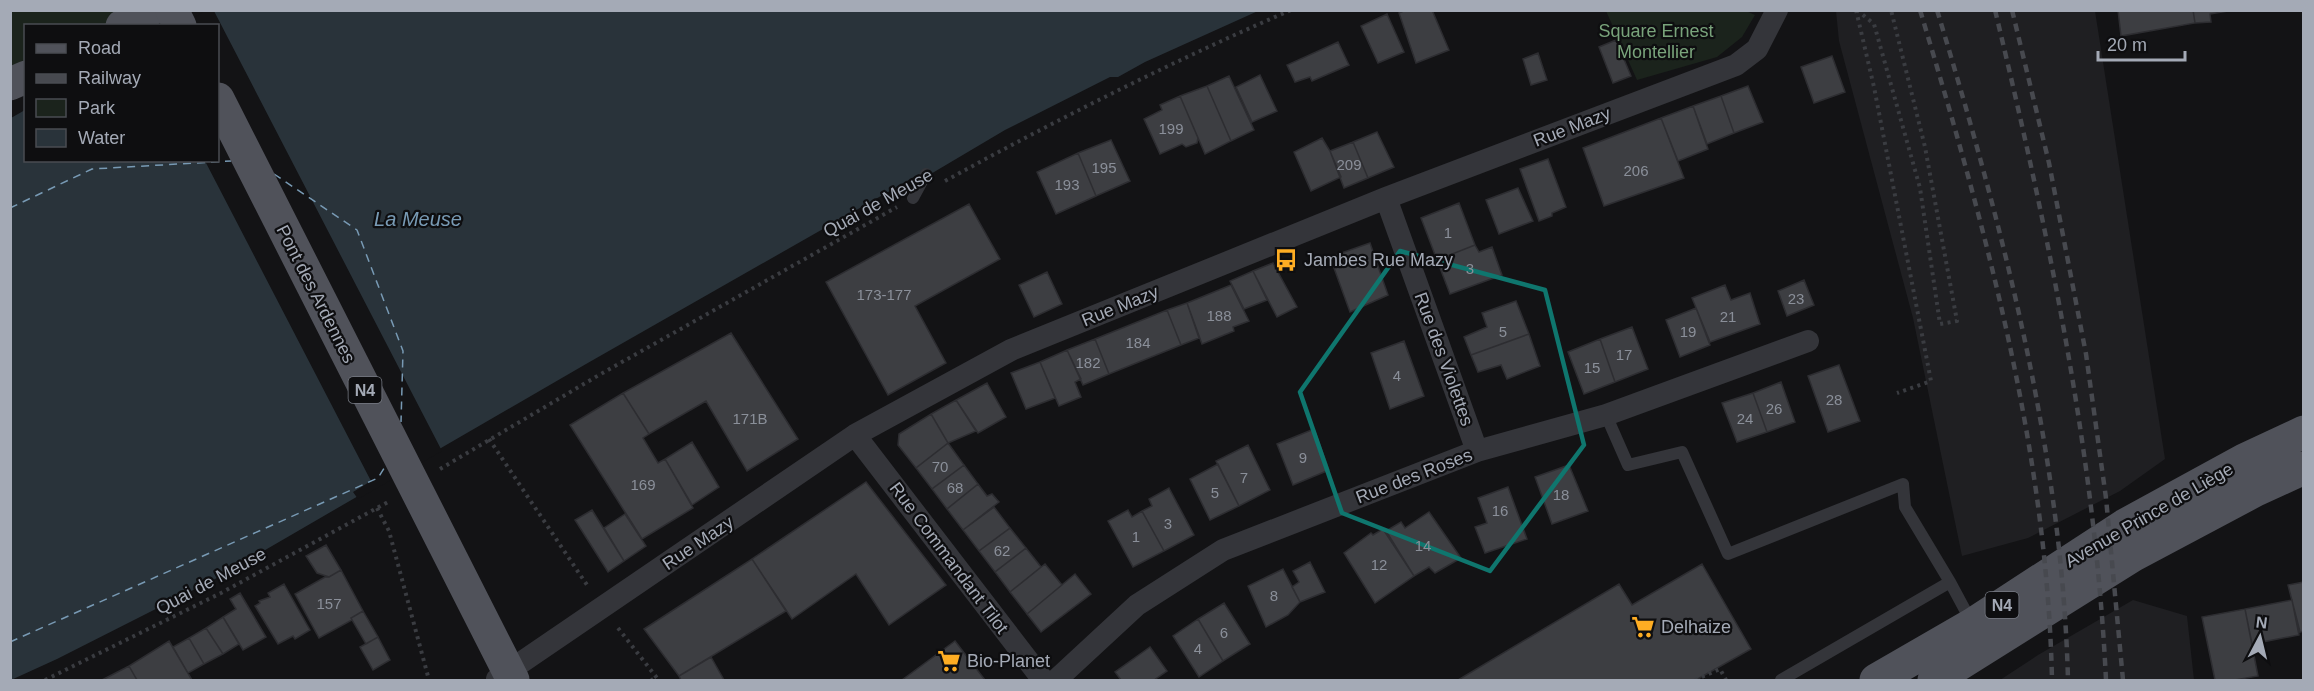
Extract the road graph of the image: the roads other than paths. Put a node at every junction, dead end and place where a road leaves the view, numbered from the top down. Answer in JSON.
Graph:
{"nodes":[{"id":1,"x":150,"y":10,"type":"edge"},
{"id":2,"x":172,"y":10,"type":"edge"},
{"id":3,"x":1777,"y":10,"type":"edge"},
{"id":4,"x":126,"y":24,"type":"edge"},
{"id":5,"x":179,"y":24,"type":"edge"},
{"id":6,"x":24,"y":78,"type":"edge"},
{"id":7,"x":10,"y":84,"type":"edge"},
{"id":8,"x":219,"y":101,"type":"edge"},
{"id":9,"x":926,"y":174,"type":"dead end"},
{"id":10,"x":913,"y":198,"type":"road end"},
{"id":11,"x":1386,"y":198,"type":"junction"},
{"id":12,"x":1808,"y":341,"type":"dead end"},
{"id":13,"x":1606,"y":415,"type":"junction"},
{"id":14,"x":2304,"y":432,"type":"edge"},
{"id":15,"x":855,"y":435,"type":"junction"},
{"id":16,"x":1477,"y":451,"type":"junction"},
{"id":17,"x":2304,"y":468,"type":"edge"},
{"id":18,"x":1950,"y":582,"type":"junction"},
{"id":19,"x":1973,"y":624,"type":"junction"},
{"id":20,"x":495,"y":681,"type":"edge"},
{"id":21,"x":513,"y":681,"type":"edge"},
{"id":22,"x":1043,"y":681,"type":"edge"},
{"id":23,"x":1056,"y":681,"type":"edge"},
{"id":24,"x":1780,"y":681,"type":"edge"},
{"id":25,"x":1876,"y":681,"type":"edge"},
{"id":26,"x":1934,"y":681,"type":"edge"}],
"edges":[{"from":1,"to":4,"type":"main road"},
{"from":2,"to":5,"type":"main road","bridge":true},
{"from":3,"to":11,"type":"street","name":"Rue Mazy"},
{"from":6,"to":7,"type":"main road"},
{"from":8,"to":21,"type":"main road","name":"Pont des Ardennes","number":"N4","bridge":true},
{"from":9,"to":10,"type":"lane"},
{"from":11,"to":15,"type":"street","name":"Rue Mazy"},
{"from":11,"to":16,"type":"street","name":"Rue des Violettes"},
{"from":12,"to":13,"type":"street","name":"Rue des Roses"},
{"from":13,"to":16,"type":"street","name":"Rue des Roses"},
{"from":13,"to":18,"type":"lane"},
{"from":14,"to":19,"type":"main road","name":"Avenue Prince de Liège","number":"N4"},
{"from":15,"to":20,"type":"street","name":"Rue Mazy"},
{"from":15,"to":22,"type":"street","name":"Rue Commandant Tilot"},
{"from":16,"to":23,"type":"street","name":"Rue des Roses"},
{"from":17,"to":26,"type":"main road","name":"Avenue Prince de Liège","number":"N4"},
{"from":18,"to":19,"type":"lane"},
{"from":18,"to":24,"type":"lane"},
{"from":19,"to":25,"type":"main road","name":"Avenue Prince de Liège","number":"N4"}]}
